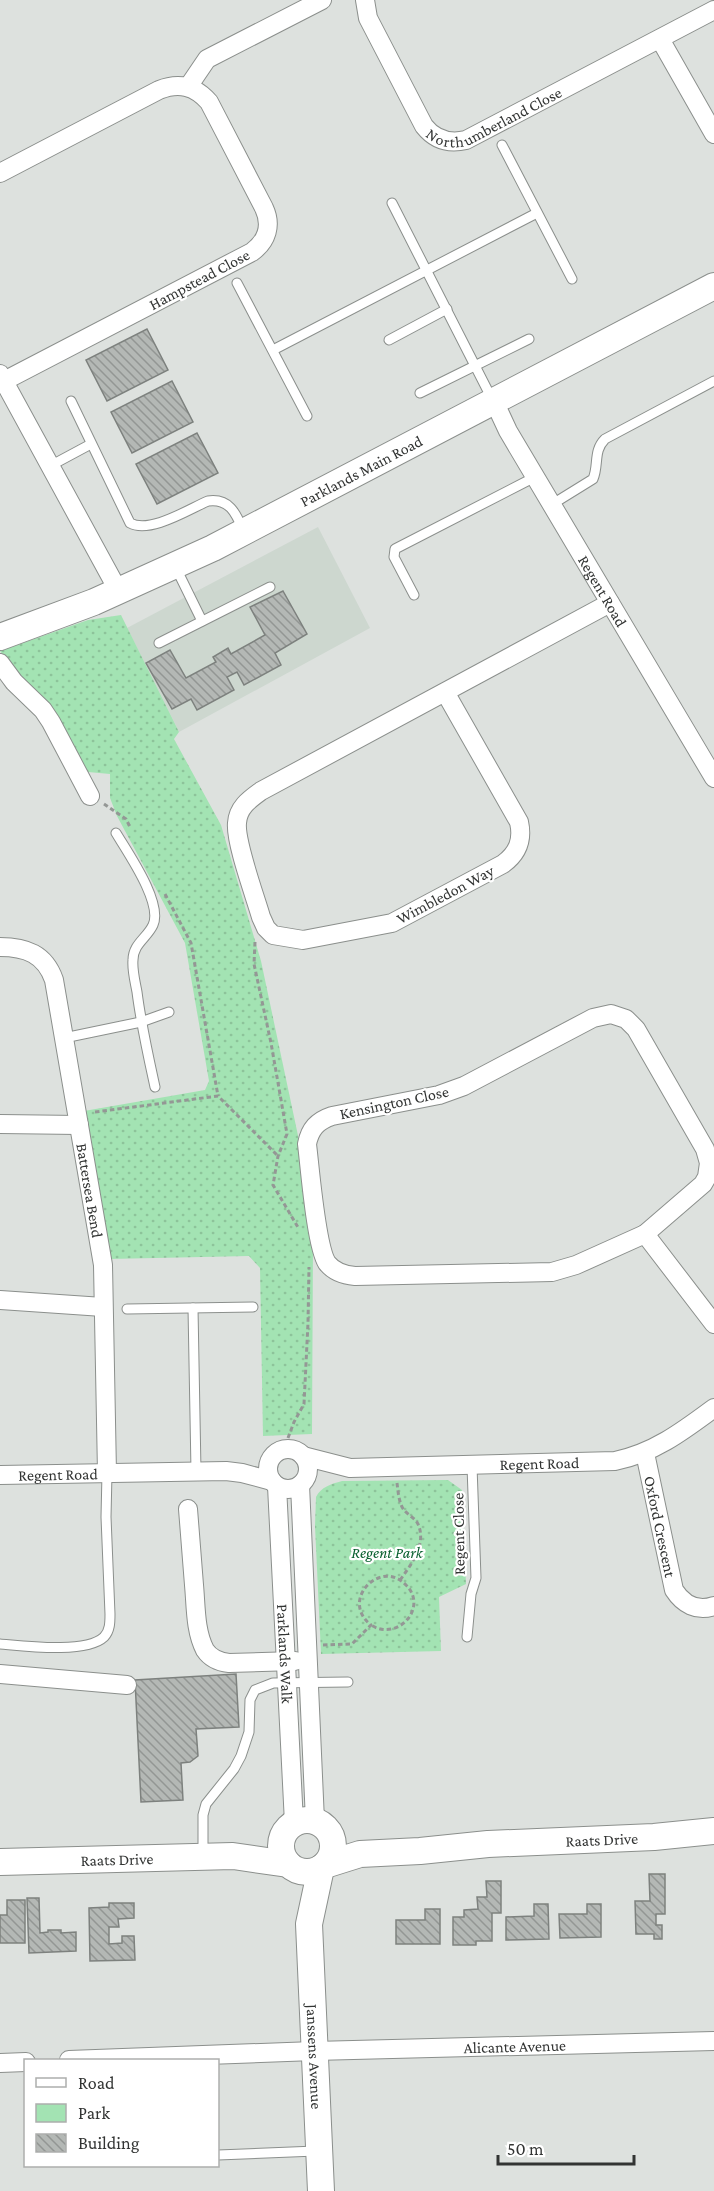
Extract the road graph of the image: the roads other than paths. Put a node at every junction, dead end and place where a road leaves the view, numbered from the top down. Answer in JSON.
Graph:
{"nodes":[{"id":1,"x":322,"y":0,"type":"edge"},
{"id":2,"x":365,"y":0,"type":"edge"},
{"id":3,"x":714,"y":10,"type":"edge"},
{"id":4,"x":660,"y":39,"type":"junction"},
{"id":5,"x":188,"y":87,"type":"junction"},
{"id":6,"x":714,"y":134,"type":"edge"},
{"id":7,"x":502,"y":145,"type":"dead end"},
{"id":8,"x":0,"y":173,"type":"edge"},
{"id":9,"x":392,"y":203,"type":"dead end"},
{"id":10,"x":537,"y":213,"type":"junction"},
{"id":11,"x":426,"y":270,"type":"junction"},
{"id":12,"x":572,"y":279,"type":"dead end"},
{"id":13,"x":237,"y":282,"type":"dead end"},
{"id":14,"x":714,"y":286,"type":"edge"},
{"id":15,"x":447,"y":309,"type":"junction"},
{"id":16,"x":529,"y":339,"type":"dead end"},
{"id":17,"x":389,"y":340,"type":"dead end"},
{"id":18,"x":273,"y":350,"type":"junction"},
{"id":19,"x":476,"y":365,"type":"junction"},
{"id":20,"x":2,"y":377,"type":"edge"},
{"id":21,"x":714,"y":381,"type":"edge"},
{"id":22,"x":420,"y":393,"type":"dead end"},
{"id":23,"x":71,"y":401,"type":"dead end"},
{"id":24,"x":494,"y":401,"type":"junction"},
{"id":25,"x":307,"y":416,"type":"dead end"},
{"id":26,"x":91,"y":444,"type":"junction"},
{"id":27,"x":50,"y":466,"type":"junction"},
{"id":28,"x":535,"y":477,"type":"junction"},
{"id":29,"x":552,"y":505,"type":"junction"},
{"id":30,"x":244,"y":533,"type":"junction"},
{"id":31,"x":175,"y":566,"type":"junction"},
{"id":32,"x":270,"y":587,"type":"dead end"},
{"id":33,"x":119,"y":592,"type":"junction"},
{"id":34,"x":414,"y":595,"type":"dead end"},
{"id":35,"x":610,"y":603,"type":"junction"},
{"id":36,"x":202,"y":621,"type":"junction"},
{"id":37,"x":0,"y":637,"type":"edge"},
{"id":38,"x":159,"y":643,"type":"dead end"},
{"id":39,"x":0,"y":663,"type":"edge"},
{"id":40,"x":445,"y":692,"type":"junction"},
{"id":41,"x":708,"y":754,"type":"edge"},
{"id":42,"x":714,"y":778,"type":"edge"},
{"id":43,"x":90,"y":795,"type":"road end"},
{"id":44,"x":117,"y":833,"type":"dead end"},
{"id":45,"x":0,"y":947,"type":"edge"},
{"id":46,"x":168,"y":1012,"type":"dead end"},
{"id":47,"x":141,"y":1022,"type":"junction"},
{"id":48,"x":64,"y":1038,"type":"junction"},
{"id":49,"x":155,"y":1087,"type":"dead end"},
{"id":50,"x":78,"y":1120,"type":"junction"},
{"id":51,"x":0,"y":1124,"type":"edge"},
{"id":52,"x":645,"y":1234,"type":"junction"},
{"id":53,"x":0,"y":1300,"type":"edge"},
{"id":54,"x":103,"y":1307,"type":"junction"},
{"id":55,"x":253,"y":1307,"type":"dead end"},
{"id":56,"x":127,"y":1308,"type":"dead end"},
{"id":57,"x":193,"y":1308,"type":"junction"},
{"id":58,"x":714,"y":1324,"type":"edge"},
{"id":59,"x":714,"y":1408,"type":"edge"},
{"id":60,"x":645,"y":1453,"type":"junction"},
{"id":61,"x":274,"y":1456,"type":"junction"},
{"id":62,"x":303,"y":1456,"type":"junction"},
{"id":63,"x":472,"y":1466,"type":"junction"},
{"id":64,"x":350,"y":1468,"type":"junction"},
{"id":65,"x":196,"y":1471,"type":"junction"},
{"id":66,"x":226,"y":1471,"type":"junction"},
{"id":67,"x":107,"y":1473,"type":"junction"},
{"id":68,"x":0,"y":1475,"type":"edge"},
{"id":69,"x":275,"y":1483,"type":"junction"},
{"id":70,"x":302,"y":1483,"type":"junction"},
{"id":71,"x":188,"y":1509,"type":"dead end"},
{"id":72,"x":714,"y":1606,"type":"edge"},
{"id":73,"x":467,"y":1638,"type":"dead end"},
{"id":74,"x":0,"y":1644,"type":"edge"},
{"id":75,"x":314,"y":1653,"type":"junction"},
{"id":76,"x":286,"y":1662,"type":"junction"},
{"id":77,"x":0,"y":1674,"type":"edge"},
{"id":78,"x":348,"y":1682,"type":"dead end"},
{"id":79,"x":287,"y":1683,"type":"junction"},
{"id":80,"x":310,"y":1684,"type":"junction"},
{"id":81,"x":127,"y":1685,"type":"dead end"},
{"id":82,"x":305,"y":1827,"type":"junction"},
{"id":83,"x":714,"y":1831,"type":"edge"},
{"id":84,"x":488,"y":1844,"type":"junction"},
{"id":85,"x":233,"y":1856,"type":"junction"},
{"id":86,"x":203,"y":1857,"type":"junction"},
{"id":87,"x":0,"y":1862,"type":"edge"},
{"id":88,"x":291,"y":1866,"type":"junction"},
{"id":89,"x":323,"y":1867,"type":"junction"},
{"id":90,"x":309,"y":1924,"type":"junction"},
{"id":91,"x":714,"y":2041,"type":"edge"},
{"id":92,"x":314,"y":2051,"type":"junction"},
{"id":93,"x":118,"y":2059,"type":"edge"},
{"id":94,"x":24,"y":2062,"type":"edge"},
{"id":95,"x":0,"y":2067,"type":"edge"},
{"id":96,"x":319,"y":2151,"type":"junction"},
{"id":97,"x":219,"y":2154,"type":"edge"},
{"id":98,"x":321,"y":2191,"type":"edge"}],
"edges":[{"from":1,"to":5,"type":"street"},
{"from":2,"to":4,"type":"street","name":"Northumberland Close"},
{"from":3,"to":4,"type":"street","name":"Northumberland Close"},
{"from":4,"to":6,"type":"street"},
{"from":5,"to":8,"type":"street"},
{"from":5,"to":20,"type":"street","name":"Hampstead Close"},
{"from":7,"to":10,"type":"lane"},
{"from":9,"to":11,"type":"lane"},
{"from":10,"to":11,"type":"lane"},
{"from":10,"to":12,"type":"lane"},
{"from":11,"to":15,"type":"lane"},
{"from":11,"to":18,"type":"lane"},
{"from":13,"to":18,"type":"lane"},
{"from":14,"to":24,"type":"street","name":"Parklands Main Road"},
{"from":15,"to":17,"type":"lane"},
{"from":15,"to":19,"type":"lane"},
{"from":16,"to":19,"type":"lane"},
{"from":18,"to":25,"type":"lane"},
{"from":19,"to":22,"type":"lane"},
{"from":19,"to":24,"type":"lane"},
{"from":20,"to":27,"type":"street","name":"Hampstead Close"},
{"from":21,"to":29,"type":"lane"},
{"from":23,"to":26,"type":"lane"},
{"from":24,"to":28,"type":"street","name":"Regent Road"},
{"from":24,"to":30,"type":"street","name":"Parklands Main Road"},
{"from":26,"to":27,"type":"lane"},
{"from":26,"to":30,"type":"lane"},
{"from":27,"to":33,"type":"street","name":"Hampstead Close"},
{"from":28,"to":29,"type":"street","name":"Regent Road"},
{"from":28,"to":34,"type":"lane"},
{"from":29,"to":35,"type":"street","name":"Regent Road"},
{"from":30,"to":31,"type":"street","name":"Parklands Main Road"},
{"from":31,"to":33,"type":"street","name":"Parklands Main Road"},
{"from":31,"to":36,"type":"lane"},
{"from":32,"to":36,"type":"lane"},
{"from":33,"to":37,"type":"street","name":"Parklands Main Road"},
{"from":35,"to":40,"type":"street"},
{"from":35,"to":41,"type":"street","name":"Regent Road"},
{"from":36,"to":38,"type":"lane"},
{"from":39,"to":43,"type":"street"},
{"from":40,"to":40,"type":"street","name":"Wimbledon Way"},
{"from":41,"to":42,"type":"street","name":"Regent Road"},
{"from":44,"to":47,"type":"lane"},
{"from":45,"to":48,"type":"street","name":"Battersea Bend"},
{"from":46,"to":47,"type":"lane"},
{"from":47,"to":48,"type":"lane"},
{"from":47,"to":49,"type":"lane"},
{"from":48,"to":50,"type":"street","name":"Battersea Bend"},
{"from":50,"to":51,"type":"street"},
{"from":50,"to":54,"type":"street","name":"Battersea Bend"},
{"from":52,"to":52,"type":"street","name":"Kensington Close"},
{"from":52,"to":58,"type":"street"},
{"from":53,"to":54,"type":"street"},
{"from":54,"to":67,"type":"street","name":"Battersea Bend"},
{"from":55,"to":57,"type":"lane"},
{"from":56,"to":57,"type":"lane"},
{"from":57,"to":65,"type":"lane"},
{"from":59,"to":60,"type":"street","name":"Regent Road"},
{"from":60,"to":63,"type":"street","name":"Regent Road"},
{"from":60,"to":72,"type":"street","name":"Oxford Crescent"},
{"from":61,"to":62,"type":"street"},
{"from":61,"to":66,"type":"street","name":"Regent Road"},
{"from":61,"to":69,"type":"street"},
{"from":62,"to":64,"type":"street","name":"Regent Road"},
{"from":62,"to":70,"type":"street"},
{"from":63,"to":64,"type":"street","name":"Regent Road"},
{"from":63,"to":73,"type":"lane","name":"Regent Close"},
{"from":64,"to":70,"type":"street","name":"Regent Road"},
{"from":65,"to":66,"type":"street","name":"Regent Road"},
{"from":65,"to":67,"type":"street","name":"Regent Road"},
{"from":66,"to":69,"type":"street","name":"Regent Road"},
{"from":67,"to":68,"type":"street","name":"Regent Road"},
{"from":67,"to":74,"type":"lane"},
{"from":69,"to":70,"type":"street"},
{"from":69,"to":76,"type":"street","name":"Parklands Walk"},
{"from":70,"to":75,"type":"street","name":"Parklands Walk"},
{"from":71,"to":76,"type":"street"},
{"from":75,"to":76,"type":"street"},
{"from":75,"to":80,"type":"street","name":"Parklands Walk"},
{"from":76,"to":79,"type":"street","name":"Parklands Walk"},
{"from":77,"to":81,"type":"street"},
{"from":78,"to":80,"type":"lane"},
{"from":79,"to":80,"type":"lane"},
{"from":79,"to":82,"type":"street","name":"Parklands Walk"},
{"from":79,"to":86,"type":"lane"},
{"from":80,"to":82,"type":"street","name":"Parklands Walk"},
{"from":82,"to":84,"type":"street","name":"Raats Drive"},
{"from":82,"to":85,"type":"street","name":"Raats Drive"},
{"from":82,"to":88,"type":"street"},
{"from":82,"to":89,"type":"street"},
{"from":83,"to":84,"type":"street","name":"Raats Drive"},
{"from":84,"to":89,"type":"street","name":"Raats Drive"},
{"from":85,"to":86,"type":"street","name":"Raats Drive"},
{"from":85,"to":88,"type":"street","name":"Raats Drive"},
{"from":86,"to":87,"type":"street","name":"Raats Drive"},
{"from":88,"to":89,"type":"street"},
{"from":88,"to":90,"type":"street","name":"Janssens Avenue"},
{"from":89,"to":90,"type":"street","name":"Janssens Avenue"},
{"from":90,"to":92,"type":"street","name":"Janssens Avenue"},
{"from":91,"to":92,"type":"street","name":"Alicante Avenue"},
{"from":92,"to":93,"type":"street","name":"Alicante Avenue"},
{"from":92,"to":96,"type":"street","name":"Janssens Avenue"},
{"from":94,"to":95,"type":"street"},
{"from":96,"to":97,"type":"lane"},
{"from":96,"to":98,"type":"street","name":"Janssens Avenue"}]}
